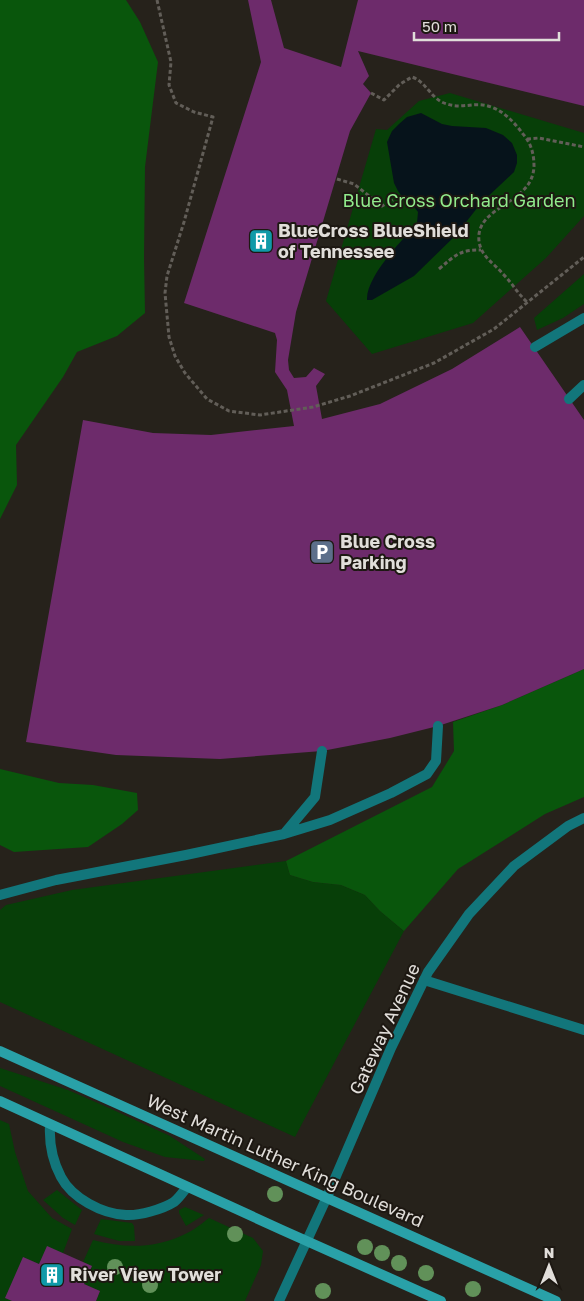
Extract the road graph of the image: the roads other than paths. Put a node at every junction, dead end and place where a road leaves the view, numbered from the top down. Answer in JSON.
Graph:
{"nodes":[{"id":1,"x":584,"y":318,"type":"edge"},
{"id":2,"x":535,"y":347,"type":"dead end"},
{"id":3,"x":584,"y":385,"type":"edge"},
{"id":4,"x":569,"y":399,"type":"dead end"},
{"id":5,"x":438,"y":726,"type":"dead end"},
{"id":6,"x":322,"y":751,"type":"dead end"},
{"id":7,"x":584,"y":818,"type":"edge"},
{"id":8,"x":284,"y":834,"type":"junction"},
{"id":9,"x":0,"y":895,"type":"edge"},
{"id":10,"x":424,"y":980,"type":"junction"},
{"id":11,"x":584,"y":1030,"type":"edge"},
{"id":12,"x":0,"y":1051,"type":"edge"},
{"id":13,"x":0,"y":1101,"type":"edge"},
{"id":14,"x":50,"y":1125,"type":"junction"},
{"id":15,"x":187,"y":1187,"type":"junction"},
{"id":16,"x":327,"y":1197,"type":"junction"},
{"id":17,"x":306,"y":1241,"type":"junction"},
{"id":18,"x":279,"y":1301,"type":"edge"},
{"id":19,"x":441,"y":1301,"type":"edge"},
{"id":20,"x":556,"y":1301,"type":"edge"}],
"edges":[{"from":1,"to":2,"type":"street"},
{"from":3,"to":4,"type":"street"},
{"from":5,"to":8,"type":"street"},
{"from":6,"to":8,"type":"street"},
{"from":7,"to":10,"type":"street","name":"Gateway Avenue"},
{"from":8,"to":9,"type":"street"},
{"from":10,"to":11,"type":"street"},
{"from":10,"to":16,"type":"street","name":"Gateway Avenue"},
{"from":12,"to":16,"type":"main road","name":"West Martin Luther King Boulevard"},
{"from":13,"to":14,"type":"main road"},
{"from":14,"to":15,"type":"main road"},
{"from":14,"to":15,"type":"street"},
{"from":15,"to":17,"type":"main road"},
{"from":16,"to":17,"type":"street","name":"Gateway Avenue"},
{"from":16,"to":20,"type":"main road","name":"West Martin Luther King Boulevard"},
{"from":17,"to":18,"type":"street","name":"Gateway Avenue"},
{"from":17,"to":19,"type":"main road"}]}
